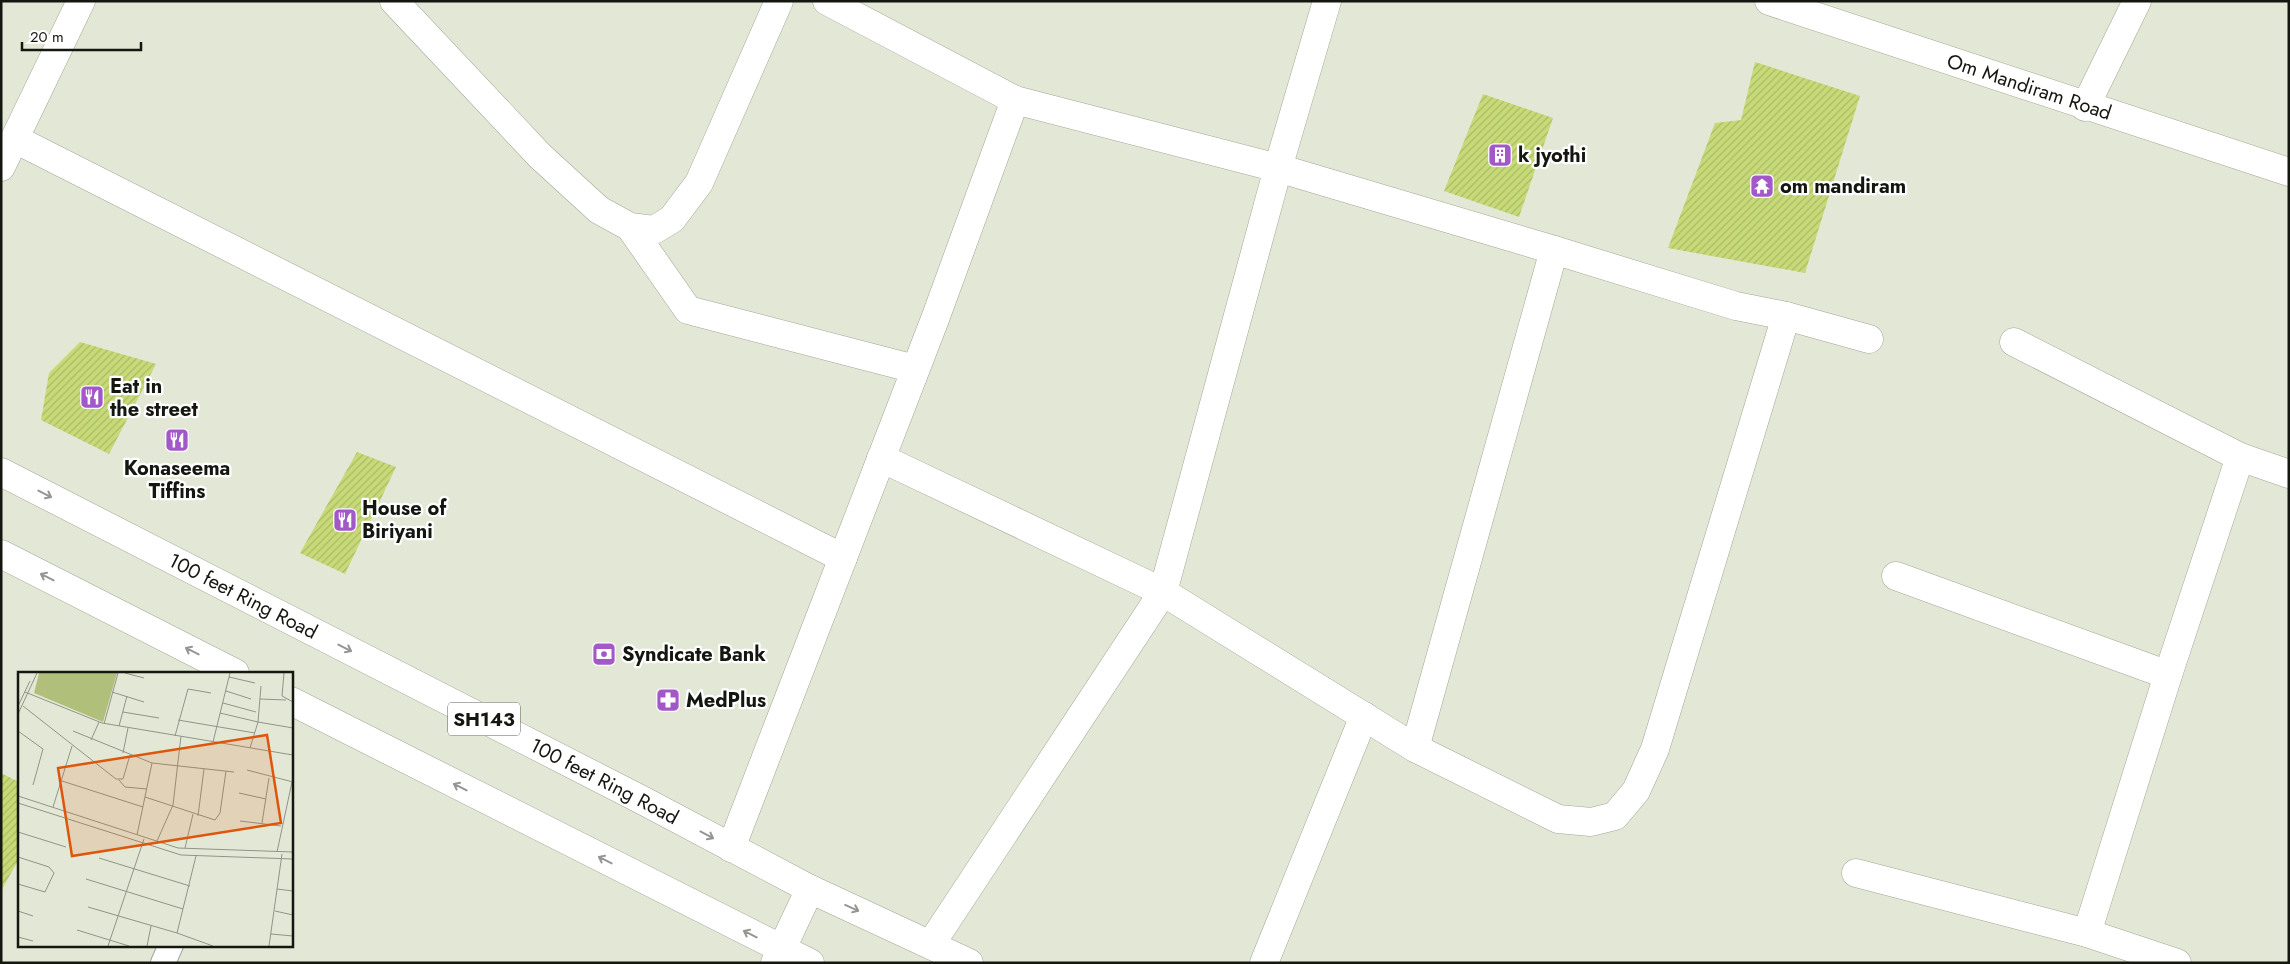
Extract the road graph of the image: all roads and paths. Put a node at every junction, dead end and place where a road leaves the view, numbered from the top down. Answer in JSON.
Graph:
{"nodes":[{"id":1,"x":81,"y":1,"type":"edge"},
{"id":2,"x":394,"y":1,"type":"edge"},
{"id":3,"x":779,"y":1,"type":"edge"},
{"id":4,"x":827,"y":1,"type":"edge"},
{"id":5,"x":1326,"y":1,"type":"edge"},
{"id":6,"x":1769,"y":1,"type":"edge"},
{"id":7,"x":2137,"y":1,"type":"edge"},
{"id":8,"x":1015,"y":100,"type":"junction"},
{"id":9,"x":2085,"y":106,"type":"junction"},
{"id":10,"x":14,"y":139,"type":"junction"},
{"id":11,"x":1,"y":167,"type":"edge"},
{"id":12,"x":1278,"y":168,"type":"junction"},
{"id":13,"x":2289,"y":172,"type":"edge"},
{"id":14,"x":630,"y":227,"type":"junction"},
{"id":15,"x":1554,"y":250,"type":"junction"},
{"id":16,"x":1786,"y":316,"type":"junction"},
{"id":17,"x":1869,"y":339,"type":"dead end"},
{"id":18,"x":2014,"y":342,"type":"dead end"},
{"id":19,"x":915,"y":370,"type":"junction"},
{"id":20,"x":2240,"y":457,"type":"junction"},
{"id":21,"x":881,"y":458,"type":"junction"},
{"id":22,"x":1,"y":472,"type":"edge"},
{"id":23,"x":2289,"y":474,"type":"edge"},
{"id":24,"x":1,"y":554,"type":"edge"},
{"id":25,"x":843,"y":558,"type":"junction"},
{"id":26,"x":1896,"y":576,"type":"dead end"},
{"id":27,"x":1163,"y":592,"type":"junction"},
{"id":28,"x":233,"y":672,"type":"edge"},
{"id":29,"x":2168,"y":675,"type":"junction"},
{"id":30,"x":292,"y":702,"type":"edge"},
{"id":31,"x":1364,"y":716,"type":"junction"},
{"id":32,"x":1415,"y":748,"type":"junction"},
{"id":33,"x":731,"y":848,"type":"junction"},
{"id":34,"x":1856,"y":873,"type":"dead end"},
{"id":35,"x":810,"y":889,"type":"junction"},
{"id":36,"x":2087,"y":933,"type":"junction"},
{"id":37,"x":931,"y":944,"type":"junction"},
{"id":38,"x":171,"y":946,"type":"edge"},
{"id":39,"x":778,"y":956,"type":"edge"},
{"id":40,"x":163,"y":963,"type":"edge"},
{"id":41,"x":810,"y":963,"type":"edge"},
{"id":42,"x":969,"y":963,"type":"edge"},
{"id":43,"x":1264,"y":963,"type":"edge"},
{"id":44,"x":2177,"y":963,"type":"edge"}],
"edges":[{"from":1,"to":10,"type":"street"},
{"from":2,"to":14,"type":"street"},
{"from":3,"to":14,"type":"street"},
{"from":4,"to":8,"type":"street"},
{"from":5,"to":12,"type":"street"},
{"from":6,"to":9,"type":"street","name":"Om Mandiram Road"},
{"from":7,"to":9,"type":"street"},
{"from":8,"to":12,"type":"street"},
{"from":8,"to":19,"type":"street"},
{"from":9,"to":13,"type":"street","name":"Om Mandiram Road"},
{"from":10,"to":11,"type":"street"},
{"from":10,"to":25,"type":"street"},
{"from":12,"to":15,"type":"street"},
{"from":12,"to":27,"type":"street"},
{"from":14,"to":19,"type":"street"},
{"from":15,"to":16,"type":"street"},
{"from":15,"to":32,"type":"street"},
{"from":16,"to":17,"type":"street"},
{"from":16,"to":32,"type":"street"},
{"from":18,"to":20,"type":"street"},
{"from":19,"to":21,"type":"street"},
{"from":20,"to":23,"type":"street"},
{"from":20,"to":29,"type":"street"},
{"from":21,"to":25,"type":"street"},
{"from":21,"to":27,"type":"street"},
{"from":22,"to":33,"type":"street","name":"100 feet Ring Road","number":"SH143","one_way":true},
{"from":28,"to":24,"type":"street","one_way":true},
{"from":25,"to":33,"type":"street"},
{"from":26,"to":29,"type":"street"},
{"from":27,"to":31,"type":"street"},
{"from":27,"to":37,"type":"street"},
{"from":29,"to":36,"type":"street"},
{"from":39,"to":30,"type":"street","one_way":true},
{"from":31,"to":32,"type":"street"},
{"from":31,"to":43,"type":"street"},
{"from":33,"to":35,"type":"street","name":"100 feet Ring Road","number":"SH143"},
{"from":34,"to":36,"type":"street"},
{"from":35,"to":37,"type":"street","name":"100 feet Ring Road","number":"SH143","one_way":true},
{"from":35,"to":39,"type":"street"},
{"from":36,"to":44,"type":"street"},
{"from":37,"to":42,"type":"street","name":"100 feet Ring Road","number":"SH143"},
{"from":38,"to":40,"type":"lane"},
{"from":39,"to":41,"type":"street"}]}
